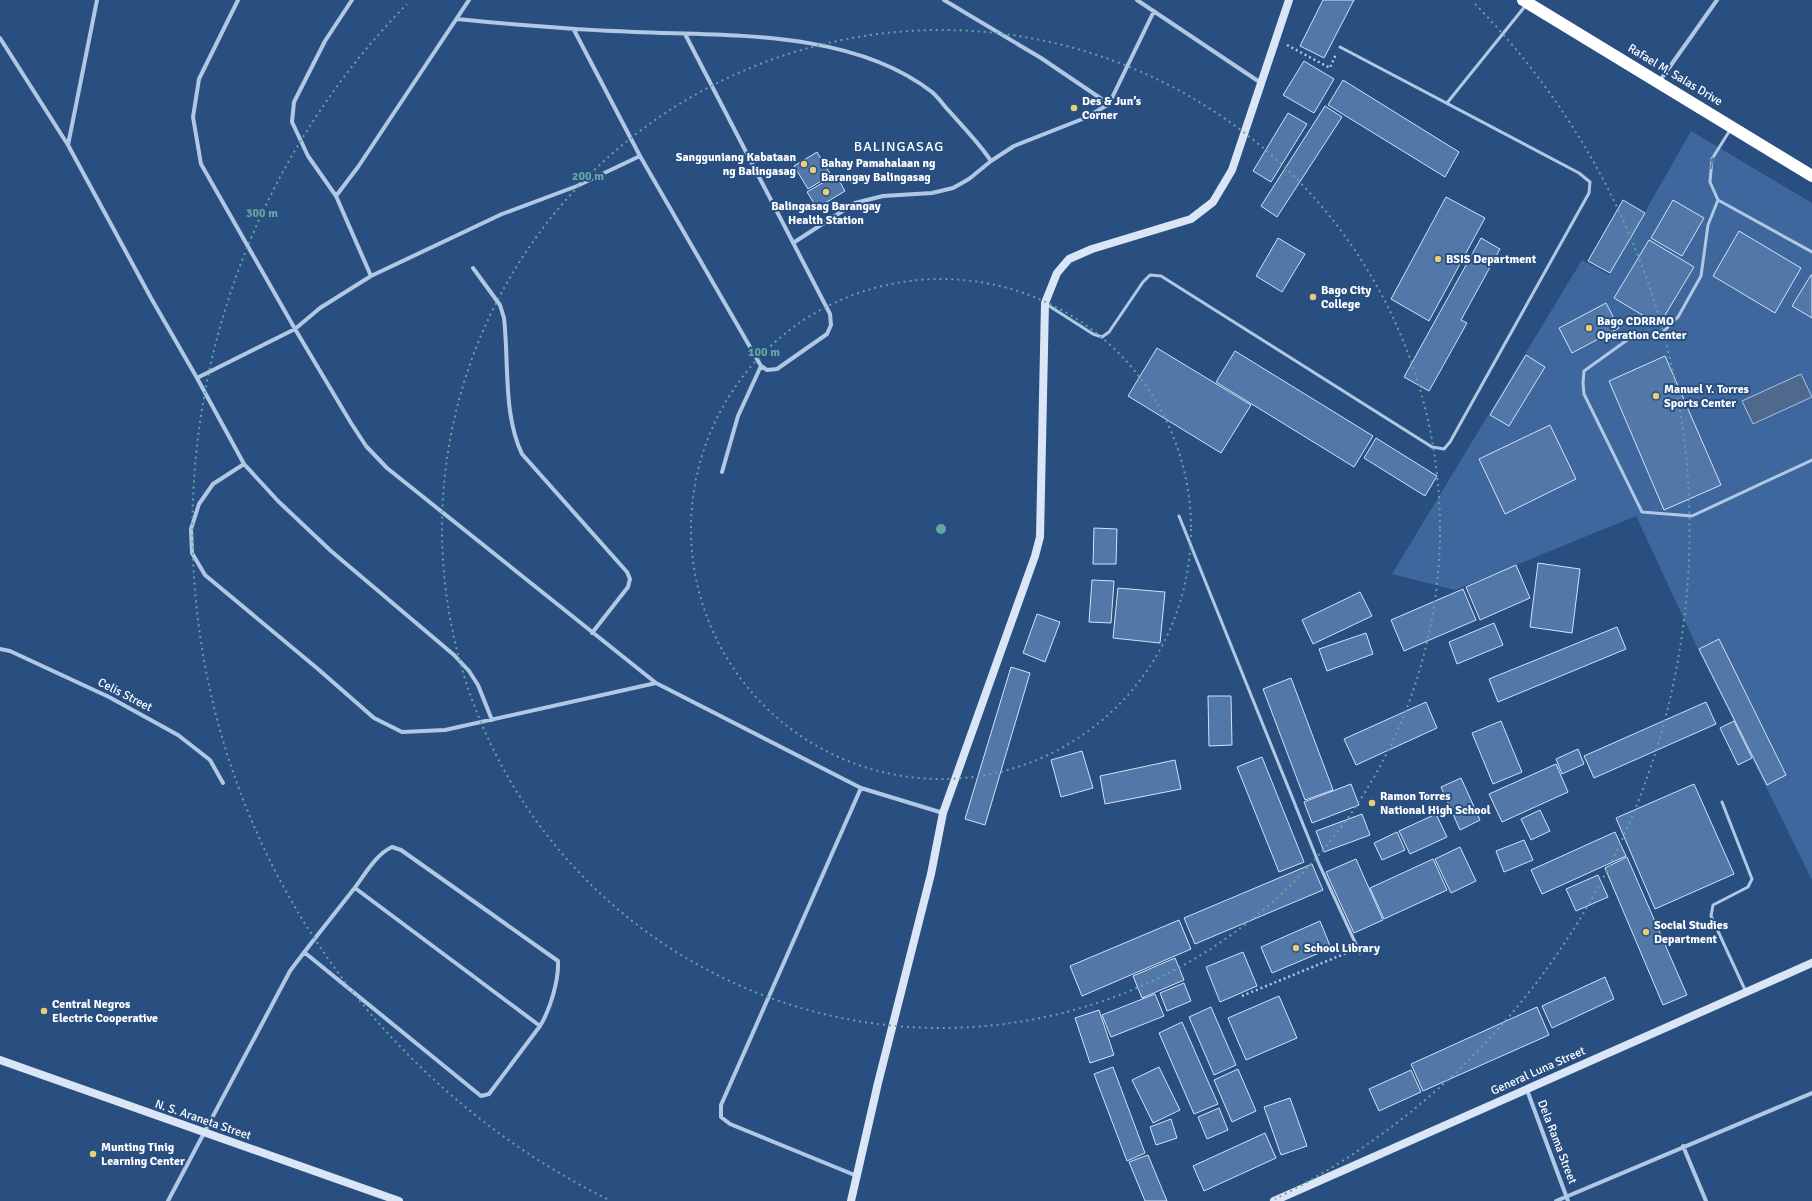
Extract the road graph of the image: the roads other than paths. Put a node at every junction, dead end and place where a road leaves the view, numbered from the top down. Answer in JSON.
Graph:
{"nodes":[{"id":1,"x":97,"y":0,"type":"edge"},
{"id":2,"x":238,"y":0,"type":"edge"},
{"id":3,"x":352,"y":0,"type":"edge"},
{"id":4,"x":469,"y":0,"type":"edge"},
{"id":5,"x":944,"y":0,"type":"edge"},
{"id":6,"x":1137,"y":0,"type":"edge"},
{"id":7,"x":1289,"y":0,"type":"edge"},
{"id":8,"x":1717,"y":0,"type":"edge"},
{"id":9,"x":1526,"y":2,"type":"edge"},
{"id":10,"x":1154,"y":11,"type":"junction"},
{"id":11,"x":457,"y":20,"type":"junction"},
{"id":12,"x":574,"y":30,"type":"junction"},
{"id":13,"x":685,"y":34,"type":"junction"},
{"id":14,"x":0,"y":38,"type":"edge"},
{"id":15,"x":1340,"y":47,"type":"road end"},
{"id":16,"x":1261,"y":83,"type":"junction"},
{"id":17,"x":1659,"y":83,"type":"junction"},
{"id":18,"x":1447,"y":103,"type":"junction"},
{"id":19,"x":1108,"y":104,"type":"junction"},
{"id":20,"x":1733,"y":126,"type":"junction"},
{"id":21,"x":68,"y":145,"type":"junction"},
{"id":22,"x":640,"y":156,"type":"junction"},
{"id":23,"x":991,"y":161,"type":"junction"},
{"id":24,"x":1812,"y":176,"type":"edge"},
{"id":25,"x":336,"y":196,"type":"junction"},
{"id":26,"x":1718,"y":200,"type":"junction"},
{"id":27,"x":792,"y":243,"type":"junction"},
{"id":28,"x":1812,"y":252,"type":"edge"},
{"id":29,"x":473,"y":268,"type":"dead end"},
{"id":30,"x":371,"y":276,"type":"junction"},
{"id":31,"x":1045,"y":303,"type":"junction"},
{"id":32,"x":295,"y":330,"type":"junction"},
{"id":33,"x":761,"y":366,"type":"junction"},
{"id":34,"x":197,"y":378,"type":"junction"},
{"id":35,"x":1812,"y":460,"type":"edge"},
{"id":36,"x":244,"y":464,"type":"junction"},
{"id":37,"x":722,"y":472,"type":"dead end"},
{"id":38,"x":1179,"y":516,"type":"dead end"},
{"id":39,"x":592,"y":633,"type":"junction"},
{"id":40,"x":0,"y":649,"type":"edge"},
{"id":41,"x":656,"y":683,"type":"junction"},
{"id":42,"x":492,"y":720,"type":"junction"},
{"id":43,"x":223,"y":782,"type":"dead end"},
{"id":44,"x":861,"y":788,"type":"junction"},
{"id":45,"x":1722,"y":802,"type":"dead end"},
{"id":46,"x":943,"y":813,"type":"junction"},
{"id":47,"x":355,"y":888,"type":"junction"},
{"id":48,"x":304,"y":952,"type":"junction"},
{"id":49,"x":1360,"y":953,"type":"dead end"},
{"id":50,"x":1812,"y":963,"type":"edge"},
{"id":51,"x":1746,"y":992,"type":"junction"},
{"id":52,"x":540,"y":1026,"type":"junction"},
{"id":53,"x":0,"y":1060,"type":"edge"},
{"id":54,"x":1527,"y":1090,"type":"junction"},
{"id":55,"x":1812,"y":1093,"type":"edge"},
{"id":56,"x":205,"y":1133,"type":"junction"},
{"id":57,"x":1683,"y":1146,"type":"junction"},
{"id":58,"x":858,"y":1176,"type":"junction"},
{"id":59,"x":1567,"y":1199,"type":"edge"},
{"id":60,"x":168,"y":1201,"type":"edge"},
{"id":61,"x":399,"y":1201,"type":"edge"},
{"id":62,"x":851,"y":1201,"type":"edge"},
{"id":63,"x":1274,"y":1201,"type":"edge"},
{"id":64,"x":1556,"y":1201,"type":"edge"},
{"id":65,"x":1706,"y":1201,"type":"edge"}],
"edges":[{"from":1,"to":21,"type":"street"},
{"from":2,"to":32,"type":"street"},
{"from":3,"to":25,"type":"street"},
{"from":4,"to":11,"type":"street"},
{"from":5,"to":19,"type":"street"},
{"from":6,"to":10,"type":"street"},
{"from":7,"to":16,"type":"street"},
{"from":8,"to":17,"type":"street"},
{"from":9,"to":17,"type":"highway","name":"Rafael M. Salas Drive"},
{"from":9,"to":18,"type":"lane"},
{"from":10,"to":16,"type":"street"},
{"from":10,"to":19,"type":"street"},
{"from":11,"to":12,"type":"street"},
{"from":11,"to":25,"type":"street"},
{"from":12,"to":13,"type":"street"},
{"from":12,"to":22,"type":"street"},
{"from":13,"to":23,"type":"street"},
{"from":13,"to":27,"type":"street"},
{"from":14,"to":21,"type":"street"},
{"from":15,"to":18,"type":"lane"},
{"from":16,"to":31,"type":"street"},
{"from":17,"to":20,"type":"highway","name":"Rafael M. Salas Drive"},
{"from":18,"to":31,"type":"lane"},
{"from":19,"to":23,"type":"street"},
{"from":20,"to":24,"type":"highway","name":"Rafael M. Salas Drive"},
{"from":26,"to":20,"type":"lane","one_way":true},
{"from":21,"to":34,"type":"street"},
{"from":22,"to":30,"type":"street"},
{"from":22,"to":33,"type":"street"},
{"from":23,"to":27,"type":"street"},
{"from":25,"to":30,"type":"street"},
{"from":26,"to":28,"type":"lane"},
{"from":26,"to":35,"type":"lane"},
{"from":27,"to":33,"type":"street"},
{"from":29,"to":39,"type":"street"},
{"from":30,"to":32,"type":"street"},
{"from":31,"to":46,"type":"street"},
{"from":32,"to":34,"type":"street"},
{"from":32,"to":39,"type":"street"},
{"from":33,"to":37,"type":"street"},
{"from":34,"to":36,"type":"street"},
{"from":36,"to":42,"type":"street"},
{"from":36,"to":42,"type":"street"},
{"from":38,"to":49,"type":"lane"},
{"from":39,"to":41,"type":"street"},
{"from":40,"to":43,"type":"street","name":"Celis Street"},
{"from":41,"to":42,"type":"street"},
{"from":41,"to":44,"type":"street"},
{"from":44,"to":46,"type":"street"},
{"from":44,"to":58,"type":"street"},
{"from":45,"to":51,"type":"lane"},
{"from":46,"to":58,"type":"street"},
{"from":47,"to":48,"type":"street"},
{"from":47,"to":52,"type":"street"},
{"from":47,"to":52,"type":"street"},
{"from":48,"to":52,"type":"street"},
{"from":48,"to":56,"type":"street"},
{"from":50,"to":51,"type":"street","name":"General Luna Street"},
{"from":51,"to":54,"type":"street","name":"General Luna Street"},
{"from":53,"to":56,"type":"street","name":"N. S. Araneta Street"},
{"from":54,"to":59,"type":"street","name":"Dela Rama Street"},
{"from":54,"to":63,"type":"street","name":"General Luna Street"},
{"from":55,"to":57,"type":"street"},
{"from":56,"to":60,"type":"street"},
{"from":56,"to":61,"type":"street","name":"N. S. Araneta Street"},
{"from":57,"to":59,"type":"street"},
{"from":57,"to":65,"type":"street"},
{"from":58,"to":62,"type":"street"},
{"from":59,"to":64,"type":"street"}]}
